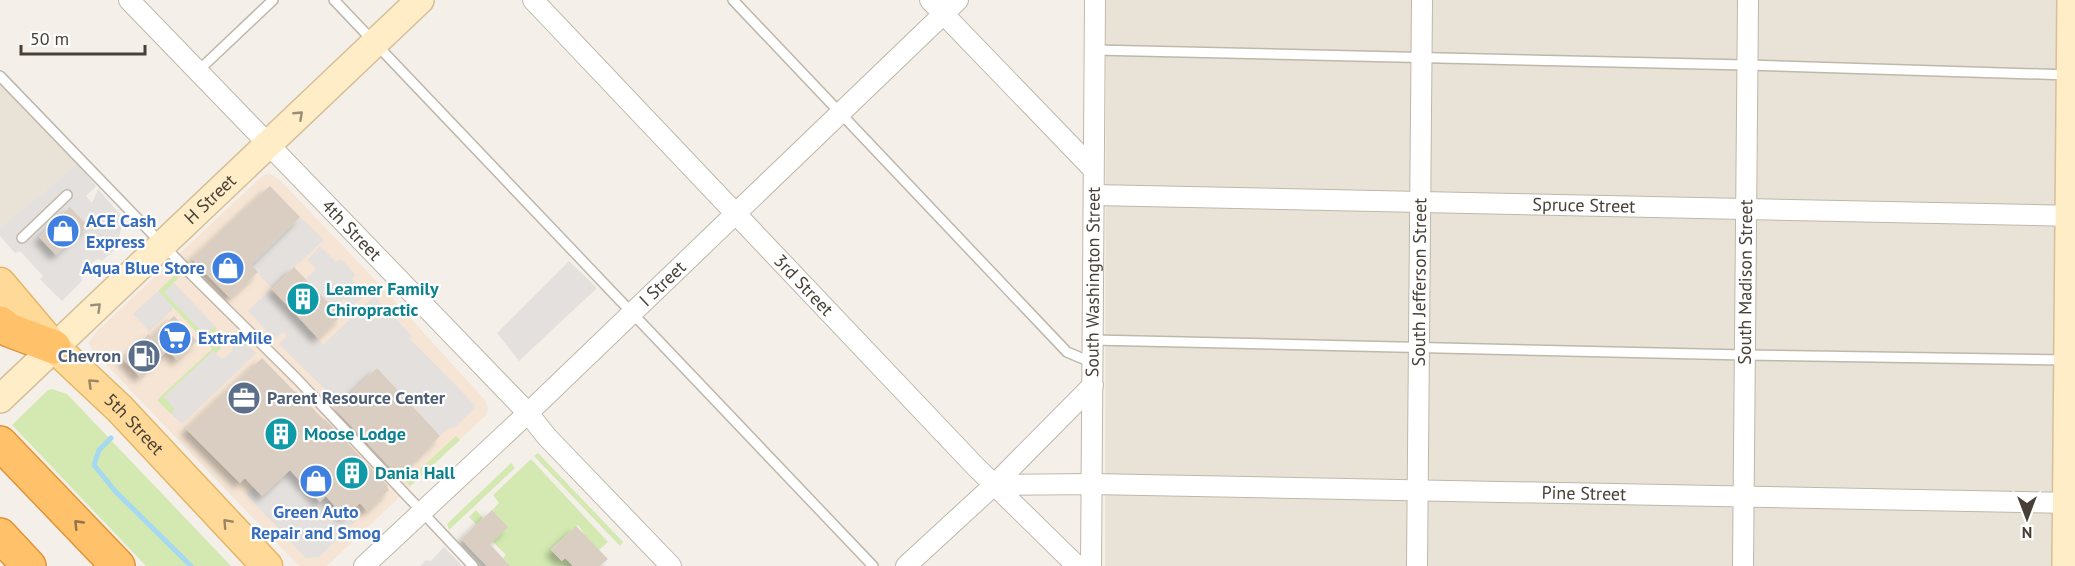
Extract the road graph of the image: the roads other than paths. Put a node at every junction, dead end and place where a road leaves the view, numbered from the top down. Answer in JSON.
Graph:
{"nodes":[{"id":1,"x":129,"y":0,"type":"edge"},
{"id":2,"x":273,"y":0,"type":"edge"},
{"id":3,"x":334,"y":0,"type":"edge"},
{"id":4,"x":420,"y":0,"type":"edge"},
{"id":5,"x":532,"y":0,"type":"edge"},
{"id":6,"x":733,"y":0,"type":"edge"},
{"id":7,"x":958,"y":0,"type":"edge"},
{"id":8,"x":1095,"y":0,"type":"edge"},
{"id":9,"x":1422,"y":0,"type":"edge"},
{"id":10,"x":1748,"y":0,"type":"edge"},
{"id":11,"x":2071,"y":0,"type":"edge"},
{"id":12,"x":937,"y":7,"type":"edge"},
{"id":13,"x":375,"y":43,"type":"junction"},
{"id":14,"x":1094,"y":50,"type":"junction"},
{"id":15,"x":1422,"y":57,"type":"junction"},
{"id":16,"x":1747,"y":65,"type":"junction"},
{"id":17,"x":198,"y":71,"type":"junction"},
{"id":18,"x":0,"y":75,"type":"edge"},
{"id":19,"x":2070,"y":75,"type":"junction"},
{"id":20,"x":841,"y":114,"type":"junction"},
{"id":21,"x":268,"y":144,"type":"junction"},
{"id":22,"x":1093,"y":169,"type":"junction"},
{"id":23,"x":67,"y":195,"type":"dead end"},
{"id":24,"x":1094,"y":195,"type":"junction"},
{"id":25,"x":1420,"y":203,"type":"junction"},
{"id":26,"x":1746,"y":208,"type":"junction"},
{"id":27,"x":735,"y":213,"type":"junction"},
{"id":28,"x":2073,"y":216,"type":"edge"},
{"id":29,"x":22,"y":238,"type":"dead end"},
{"id":30,"x":162,"y":244,"type":"junction"},
{"id":31,"x":0,"y":283,"type":"edge"},
{"id":32,"x":632,"y":312,"type":"junction"},
{"id":33,"x":0,"y":323,"type":"edge"},
{"id":34,"x":1093,"y":340,"type":"junction"},
{"id":35,"x":1418,"y":346,"type":"junction"},
{"id":36,"x":54,"y":347,"type":"junction"},
{"id":37,"x":1745,"y":355,"type":"junction"},
{"id":38,"x":2072,"y":360,"type":"edge"},
{"id":39,"x":1093,"y":364,"type":"junction"},
{"id":40,"x":1093,"y":385,"type":"junction"},
{"id":41,"x":6,"y":393,"type":"edge"},
{"id":42,"x":528,"y":413,"type":"junction"},
{"id":43,"x":0,"y":442,"type":"edge"},
{"id":44,"x":1092,"y":484,"type":"junction"},
{"id":45,"x":994,"y":485,"type":"junction"},
{"id":46,"x":1418,"y":490,"type":"junction"},
{"id":47,"x":1743,"y":496,"type":"junction"},
{"id":48,"x":2071,"y":502,"type":"edge"},
{"id":49,"x":421,"y":512,"type":"junction"},
{"id":50,"x":0,"y":536,"type":"edge"},
{"id":51,"x":29,"y":566,"type":"edge"},
{"id":52,"x":118,"y":566,"type":"edge"},
{"id":53,"x":267,"y":566,"type":"edge"},
{"id":54,"x":364,"y":566,"type":"edge"},
{"id":55,"x":473,"y":566,"type":"edge"},
{"id":56,"x":671,"y":566,"type":"edge"},
{"id":57,"x":873,"y":566,"type":"edge"},
{"id":58,"x":906,"y":566,"type":"edge"},
{"id":59,"x":1077,"y":566,"type":"edge"},
{"id":60,"x":1091,"y":566,"type":"edge"},
{"id":61,"x":1417,"y":566,"type":"edge"},
{"id":62,"x":1743,"y":566,"type":"edge"},
{"id":63,"x":2066,"y":566,"type":"edge"}],
"edges":[{"from":1,"to":17,"type":"street","name":"4th Street"},
{"from":2,"to":17,"type":"lane"},
{"from":3,"to":13,"type":"lane"},
{"from":4,"to":13,"type":"street","name":"H Street"},
{"from":5,"to":27,"type":"street","name":"3rd Street"},
{"from":6,"to":20,"type":"lane"},
{"from":7,"to":12,"type":"street","name":"I Street"},
{"from":8,"to":14,"type":"street","name":"South Washington Street"},
{"from":9,"to":15,"type":"street","name":"South Jefferson Street"},
{"from":10,"to":16,"type":"street","name":"South Madison Street"},
{"from":11,"to":19,"type":"street"},
{"from":12,"to":20,"type":"street","name":"I Street"},
{"from":12,"to":22,"type":"street"},
{"from":21,"to":13,"type":"street","name":"H Street","one_way":true},
{"from":13,"to":32,"type":"lane"},
{"from":14,"to":15,"type":"lane"},
{"from":14,"to":22,"type":"street","name":"South Washington Street"},
{"from":15,"to":16,"type":"lane"},
{"from":15,"to":25,"type":"street","name":"South Jefferson Street"},
{"from":16,"to":19,"type":"lane"},
{"from":16,"to":26,"type":"street","name":"South Madison Street"},
{"from":17,"to":21,"type":"street","name":"4th Street"},
{"from":18,"to":30,"type":"lane"},
{"from":19,"to":28,"type":"street"},
{"from":20,"to":27,"type":"street","name":"I Street"},
{"from":20,"to":39,"type":"lane"},
{"from":21,"to":30,"type":"street","name":"H Street"},
{"from":21,"to":42,"type":"street","name":"4th Street"},
{"from":22,"to":24,"type":"street","name":"South Washington Street"},
{"from":23,"to":29,"type":"lane"},
{"from":24,"to":25,"type":"street","name":"Spruce Street"},
{"from":24,"to":34,"type":"street","name":"South Washington Street"},
{"from":25,"to":26,"type":"street","name":"Spruce Street"},
{"from":25,"to":35,"type":"street","name":"South Jefferson Street"},
{"from":26,"to":28,"type":"street","name":"Spruce Street"},
{"from":26,"to":37,"type":"street","name":"South Madison Street"},
{"from":27,"to":32,"type":"street","name":"I Street"},
{"from":27,"to":45,"type":"street","name":"3rd Street"},
{"from":28,"to":38,"type":"street"},
{"from":36,"to":30,"type":"street","name":"H Street","one_way":true},
{"from":30,"to":49,"type":"lane"},
{"from":31,"to":36,"type":"main road","name":"5th Street"},
{"from":32,"to":42,"type":"street","name":"I Street"},
{"from":32,"to":57,"type":"lane"},
{"from":33,"to":36,"type":"highway"},
{"from":34,"to":35,"type":"lane"},
{"from":34,"to":39,"type":"street","name":"South Washington Street"},
{"from":35,"to":37,"type":"lane"},
{"from":35,"to":46,"type":"street","name":"South Jefferson Street"},
{"from":36,"to":41,"type":"street","name":"H Street"},
{"from":53,"to":36,"type":"main road","name":"5th Street","one_way":true},
{"from":37,"to":38,"type":"lane"},
{"from":37,"to":47,"type":"street","name":"South Madison Street"},
{"from":38,"to":48,"type":"street"},
{"from":39,"to":40,"type":"street","name":"South Washington Street"},
{"from":40,"to":44,"type":"street","name":"South Washington Street"},
{"from":40,"to":45,"type":"street"},
{"from":42,"to":49,"type":"street","name":"I Street"},
{"from":42,"to":56,"type":"street","name":"4th Street"},
{"from":52,"to":43,"type":"highway","one_way":true},
{"from":44,"to":45,"type":"street","name":"Pine Street"},
{"from":44,"to":46,"type":"street","name":"Pine Street"},
{"from":44,"to":60,"type":"street","name":"South Washington Street"},
{"from":45,"to":58,"type":"street"},
{"from":45,"to":59,"type":"street","name":"3rd Street"},
{"from":46,"to":47,"type":"street","name":"Pine Street"},
{"from":46,"to":61,"type":"street","name":"South Jefferson Street"},
{"from":47,"to":48,"type":"street","name":"Pine Street"},
{"from":47,"to":62,"type":"street","name":"South Madison Street"},
{"from":48,"to":63,"type":"street"},
{"from":49,"to":54,"type":"street","name":"I Street"},
{"from":49,"to":55,"type":"lane"},
{"from":50,"to":51,"type":"highway"}]}
